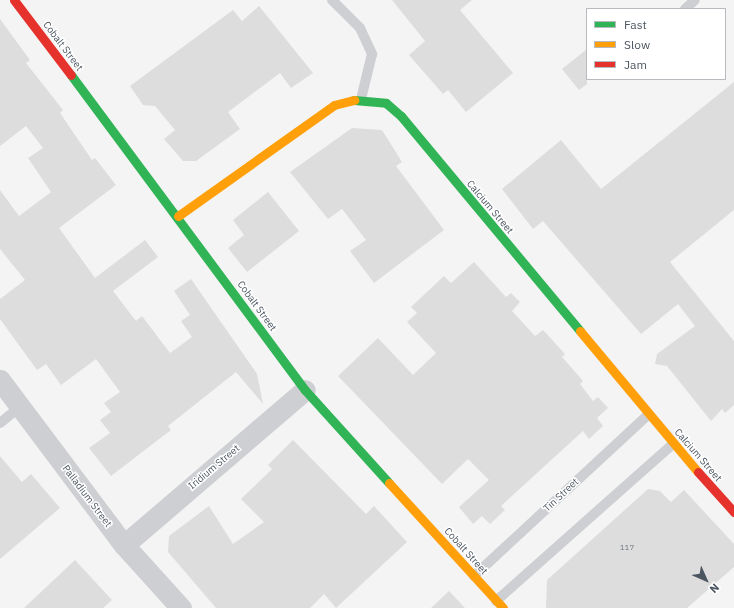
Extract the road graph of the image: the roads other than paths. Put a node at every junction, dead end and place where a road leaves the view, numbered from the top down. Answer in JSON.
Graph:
{"nodes":[{"id":1,"x":14,"y":0,"type":"edge"},
{"id":2,"x":332,"y":0,"type":"edge"},
{"id":3,"x":695,"y":0,"type":"edge"},
{"id":4,"x":686,"y":8,"type":"edge"},
{"id":5,"x":361,"y":99,"type":"junction"},
{"id":6,"x":178,"y":216,"type":"junction"},
{"id":7,"x":0,"y":380,"type":"edge"},
{"id":8,"x":305,"y":390,"type":"junction"},
{"id":9,"x":20,"y":407,"type":"junction"},
{"id":10,"x":649,"y":414,"type":"junction"},
{"id":11,"x":0,"y":423,"type":"edge"},
{"id":12,"x":673,"y":444,"type":"junction"},
{"id":13,"x":734,"y":512,"type":"edge"},
{"id":14,"x":124,"y":545,"type":"junction"},
{"id":15,"x":474,"y":576,"type":"junction"},
{"id":16,"x":500,"y":604,"type":"edge"},
{"id":17,"x":181,"y":608,"type":"edge"}],
"edges":[{"from":1,"to":6,"type":"street","name":"Cobalt Street"},
{"from":2,"to":5,"type":"lane"},
{"from":3,"to":4,"type":"lane"},
{"from":5,"to":6,"type":"street","name":"Calcium Street"},
{"from":5,"to":10,"type":"street","name":"Calcium Street"},
{"from":6,"to":8,"type":"street","name":"Cobalt Street"},
{"from":7,"to":9,"type":"street","name":"Palladium Street"},
{"from":8,"to":14,"type":"street","name":"Iridium Street"},
{"from":8,"to":15,"type":"street","name":"Cobalt Street"},
{"from":9,"to":11,"type":"lane"},
{"from":9,"to":14,"type":"street","name":"Palladium Street"},
{"from":10,"to":12,"type":"street","name":"Calcium Street"},
{"from":10,"to":15,"type":"lane","name":"Tin Street"},
{"from":12,"to":13,"type":"street","name":"Calcium Street"},
{"from":12,"to":16,"type":"lane"},
{"from":14,"to":17,"type":"street","name":"Palladium Street"},
{"from":15,"to":16,"type":"street","name":"Cobalt Street"}]}
